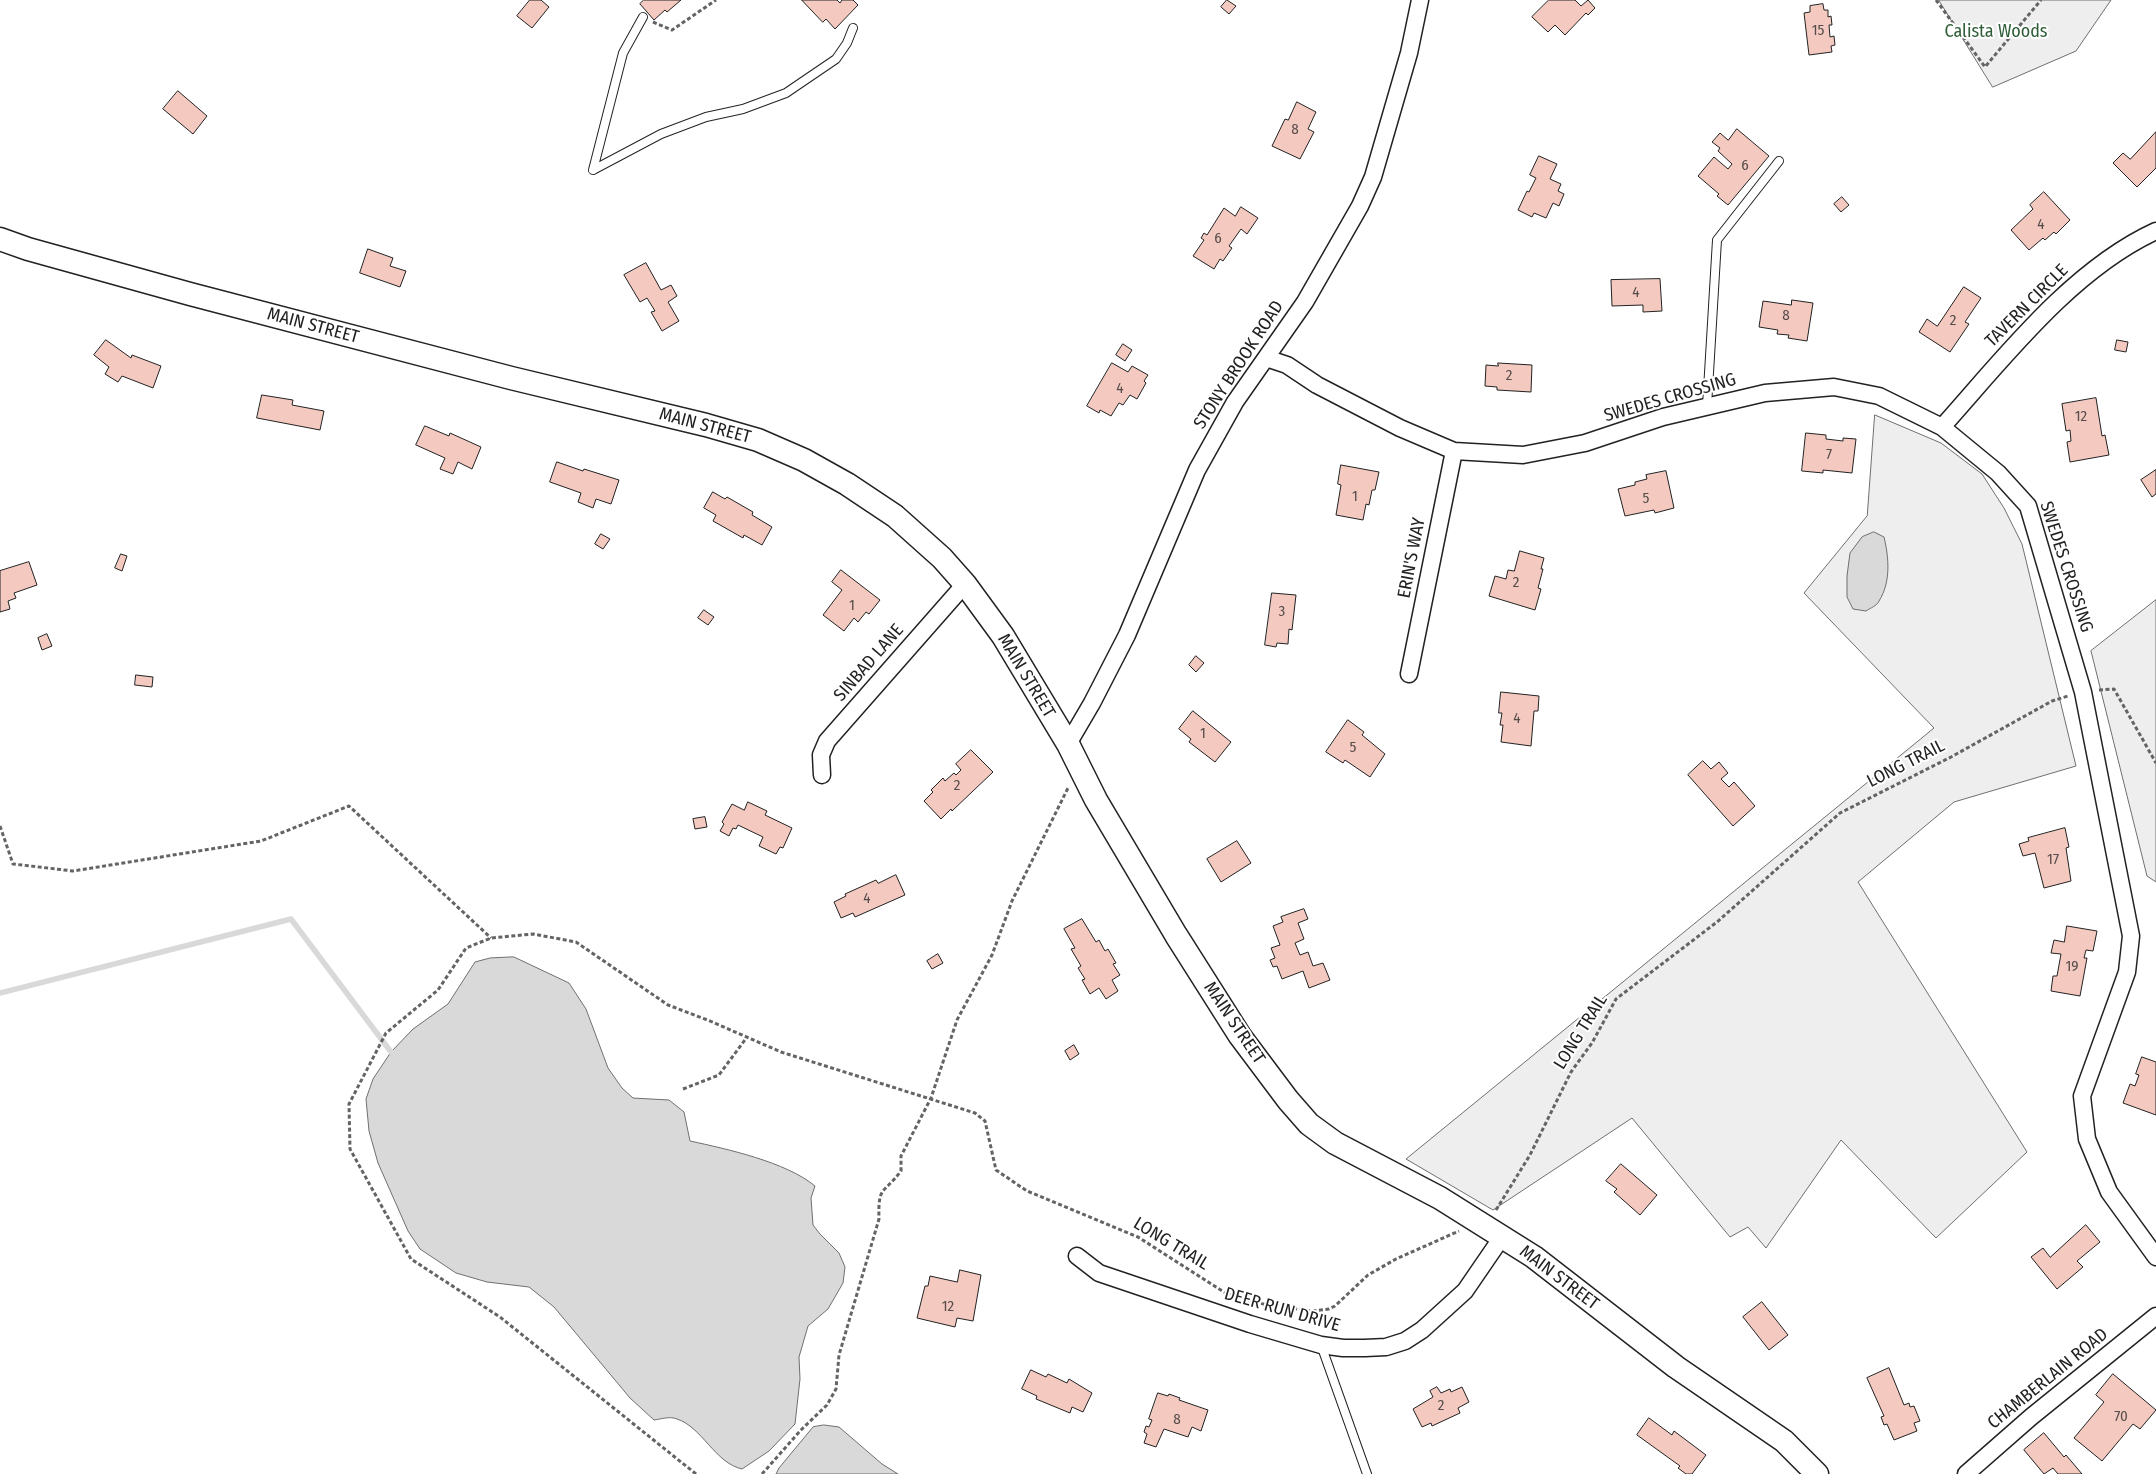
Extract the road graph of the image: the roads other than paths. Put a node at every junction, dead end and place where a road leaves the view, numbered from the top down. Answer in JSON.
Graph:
{"nodes":[{"id":1,"x":1420,"y":0,"type":"edge"},
{"id":2,"x":643,"y":18,"type":"road end"},
{"id":3,"x":853,"y":28,"type":"dead end"},
{"id":4,"x":1779,"y":161,"type":"dead end"},
{"id":5,"x":2156,"y":231,"type":"edge"},
{"id":6,"x":0,"y":239,"type":"edge"},
{"id":7,"x":1266,"y":358,"type":"junction"},
{"id":8,"x":1708,"y":406,"type":"junction"},
{"id":9,"x":1942,"y":427,"type":"junction"},
{"id":10,"x":1454,"y":451,"type":"junction"},
{"id":11,"x":965,"y":584,"type":"junction"},
{"id":12,"x":1409,"y":674,"type":"dead end"},
{"id":13,"x":1068,"y":744,"type":"junction"},
{"id":14,"x":822,"y":774,"type":"dead end"},
{"id":15,"x":1502,"y":1238,"type":"junction"},
{"id":16,"x":1077,"y":1256,"type":"dead end"},
{"id":17,"x":2156,"y":1257,"type":"edge"},
{"id":18,"x":2156,"y":1316,"type":"edge"},
{"id":19,"x":1321,"y":1344,"type":"junction"},
{"id":20,"x":1367,"y":1474,"type":"edge"},
{"id":21,"x":1817,"y":1474,"type":"edge"},
{"id":22,"x":1966,"y":1474,"type":"edge"}],
"edges":[{"from":1,"to":7,"type":"street","name":"STONY BROOK ROAD"},
{"from":2,"to":3,"type":"lane"},
{"from":4,"to":8,"type":"lane"},
{"from":5,"to":9,"type":"street","name":"TAVERN CIRCLE"},
{"from":6,"to":11,"type":"main road","name":"MAIN STREET"},
{"from":7,"to":10,"type":"street","name":"SWEDES CROSSING"},
{"from":7,"to":13,"type":"street","name":"STONY BROOK ROAD"},
{"from":8,"to":9,"type":"street","name":"SWEDES CROSSING"},
{"from":8,"to":10,"type":"street","name":"SWEDES CROSSING"},
{"from":9,"to":17,"type":"street","name":"SWEDES CROSSING"},
{"from":10,"to":12,"type":"street","name":"ERIN'S WAY"},
{"from":11,"to":13,"type":"main road","name":"MAIN STREET"},
{"from":11,"to":14,"type":"street","name":"SINBAD LANE"},
{"from":13,"to":15,"type":"main road","name":"MAIN STREET"},
{"from":15,"to":19,"type":"street","name":"DEER RUN DRIVE"},
{"from":15,"to":21,"type":"main road","name":"MAIN STREET"},
{"from":16,"to":19,"type":"street","name":"DEER RUN DRIVE"},
{"from":18,"to":22,"type":"street","name":"CHAMBERLAIN ROAD"},
{"from":19,"to":20,"type":"lane"}]}
